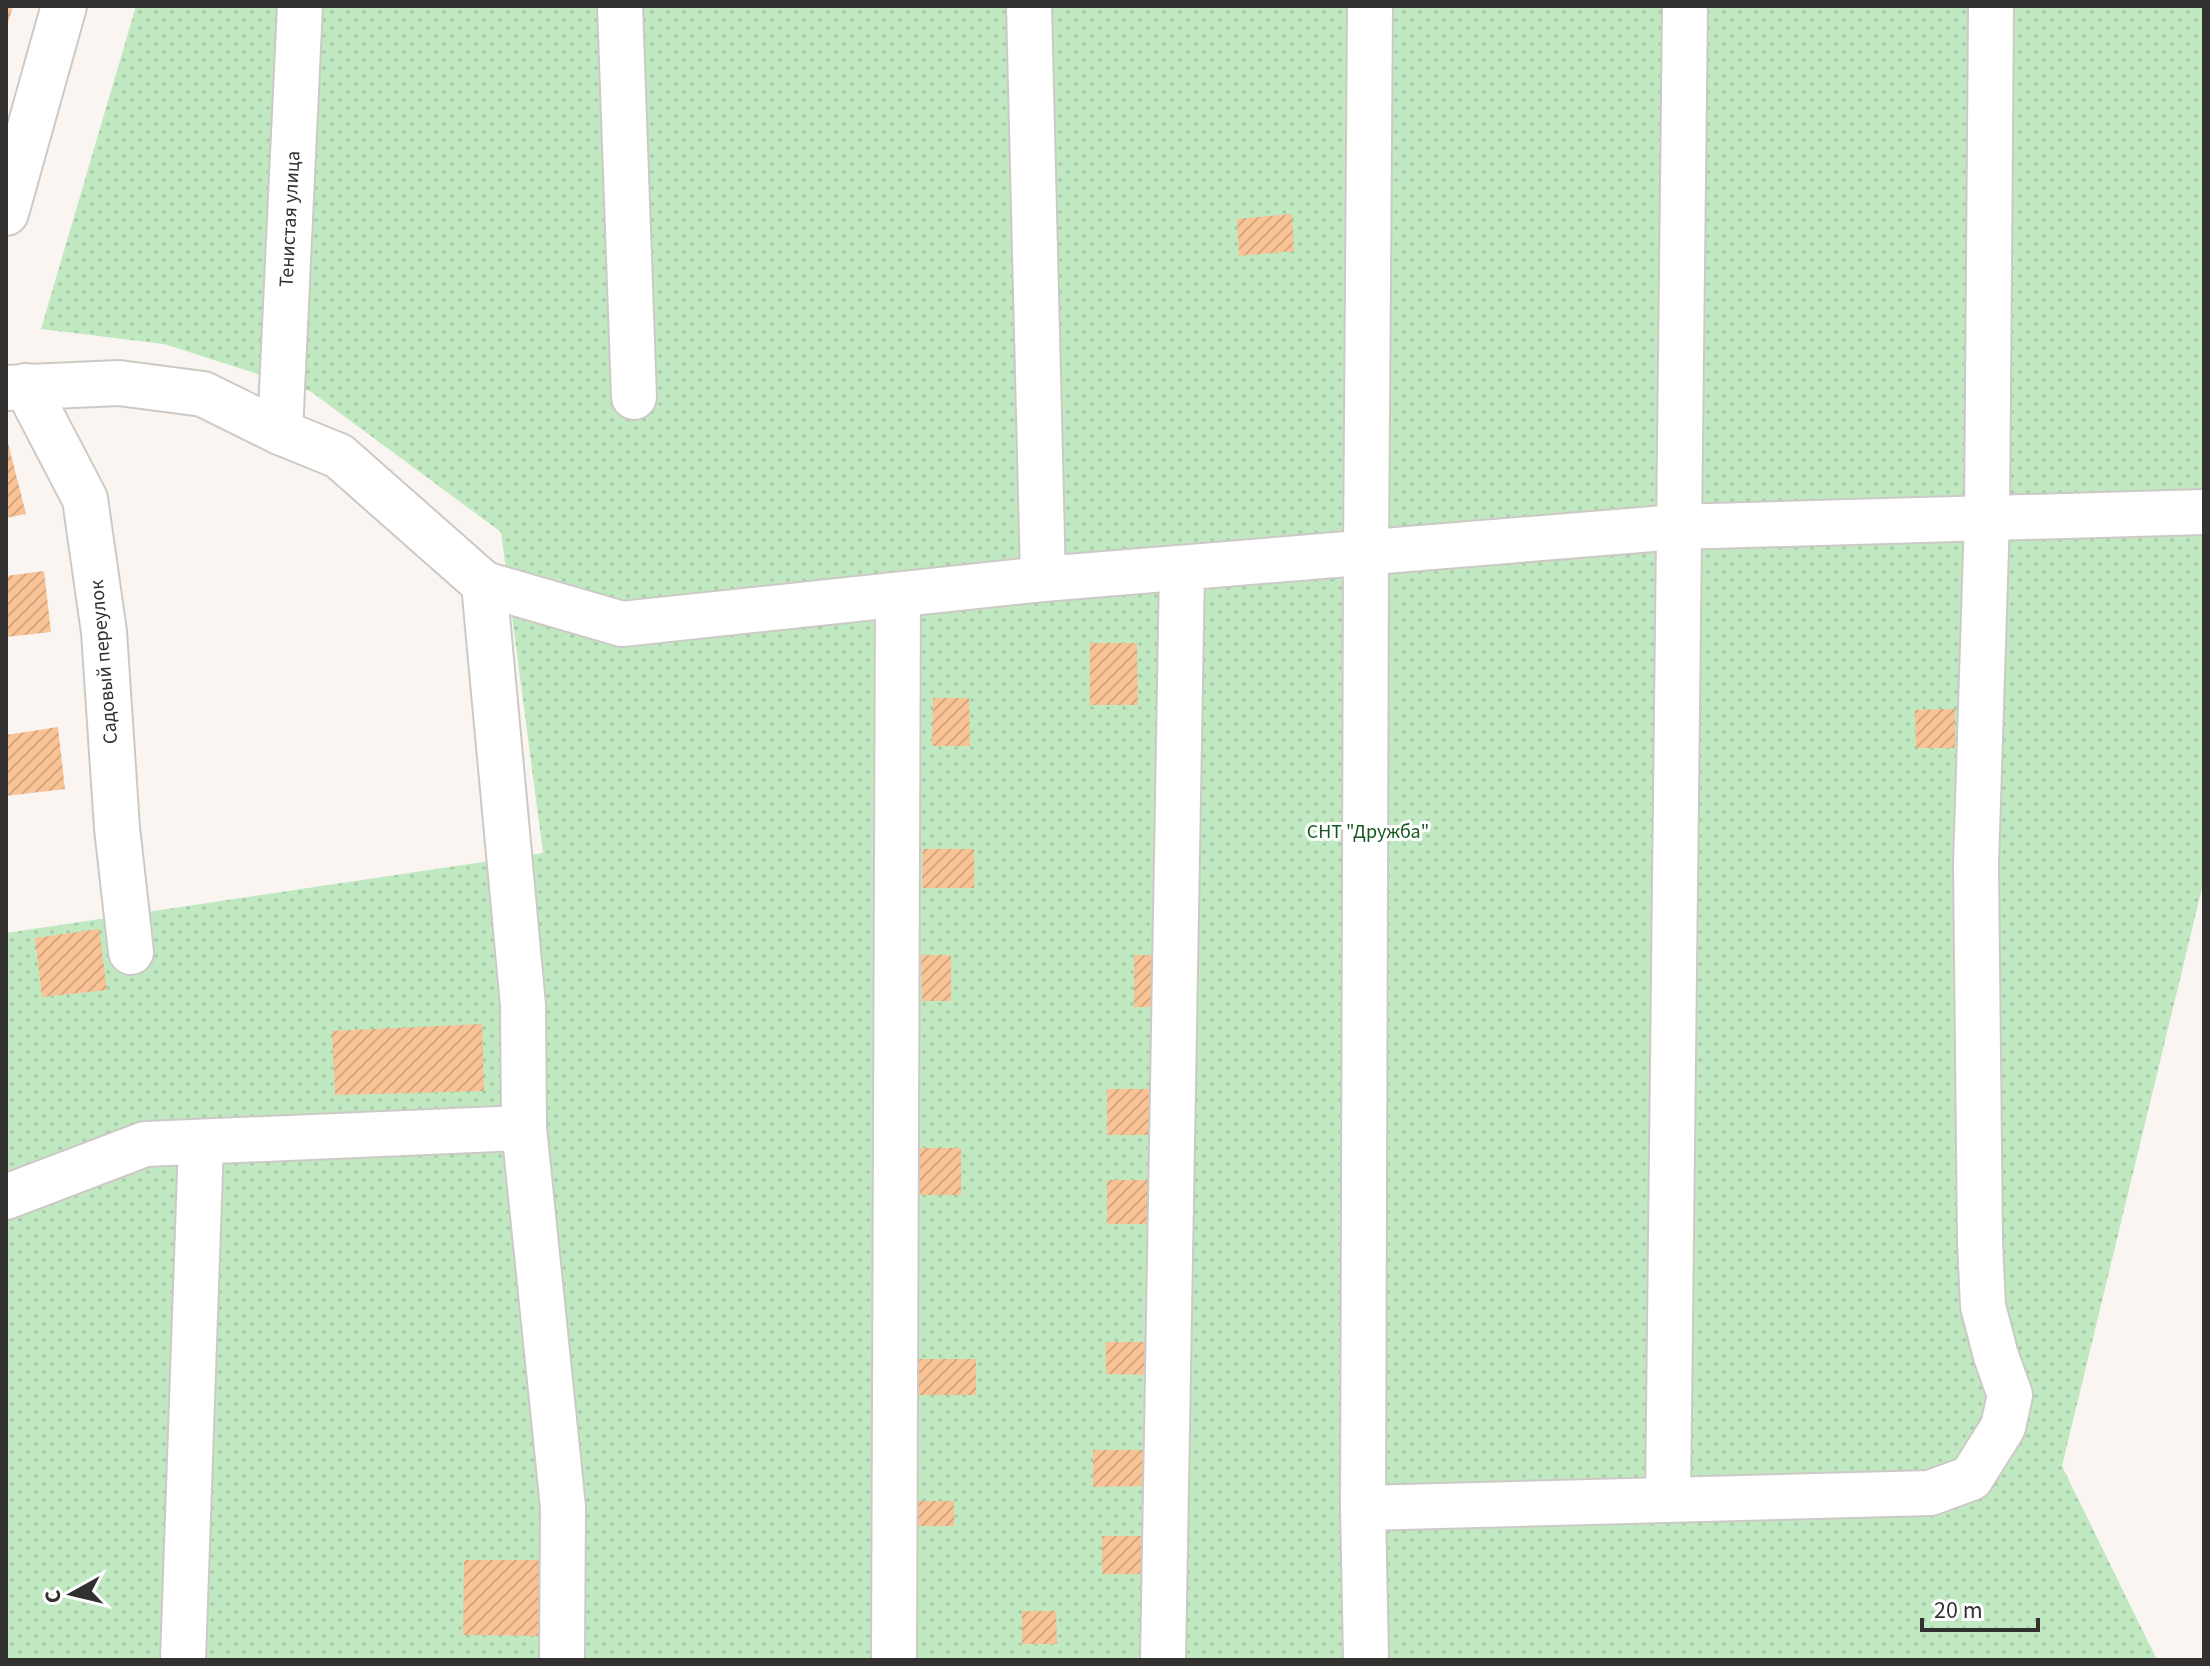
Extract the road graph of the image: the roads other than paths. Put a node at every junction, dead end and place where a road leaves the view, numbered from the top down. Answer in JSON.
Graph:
{"nodes":[{"id":1,"x":64,"y":6,"type":"edge"},
{"id":2,"x":300,"y":6,"type":"edge"},
{"id":3,"x":620,"y":6,"type":"edge"},
{"id":4,"x":1029,"y":6,"type":"edge"},
{"id":5,"x":1370,"y":6,"type":"edge"},
{"id":6,"x":1685,"y":6,"type":"edge"},
{"id":7,"x":1991,"y":6,"type":"edge"},
{"id":8,"x":6,"y":213,"type":"edge"},
{"id":9,"x":16,"y":387,"type":"edge"},
{"id":10,"x":634,"y":397,"type":"dead end"},
{"id":11,"x":280,"y":432,"type":"junction"},
{"id":12,"x":2204,"y":512,"type":"edge"},
{"id":13,"x":1987,"y":518,"type":"junction"},
{"id":14,"x":1677,"y":527,"type":"junction"},
{"id":15,"x":1366,"y":553,"type":"junction"},
{"id":16,"x":1182,"y":568,"type":"junction"},
{"id":17,"x":1043,"y":579,"type":"junction"},
{"id":18,"x":484,"y":584,"type":"junction"},
{"id":19,"x":898,"y":595,"type":"junction"},
{"id":20,"x":131,"y":952,"type":"dead end"},
{"id":21,"x":524,"y":1128,"type":"junction"},
{"id":22,"x":201,"y":1143,"type":"junction"},
{"id":23,"x":6,"y":1197,"type":"edge"},
{"id":24,"x":1668,"y":1500,"type":"junction"},
{"id":25,"x":1363,"y":1508,"type":"junction"},
{"id":26,"x":183,"y":1660,"type":"edge"},
{"id":27,"x":562,"y":1660,"type":"edge"},
{"id":28,"x":894,"y":1660,"type":"edge"},
{"id":29,"x":1163,"y":1660,"type":"edge"},
{"id":30,"x":1366,"y":1660,"type":"edge"}],
"edges":[{"from":1,"to":8,"type":"street"},
{"from":2,"to":11,"type":"street","name":"Тенистая улица"},
{"from":3,"to":10,"type":"street"},
{"from":4,"to":17,"type":"street"},
{"from":5,"to":15,"type":"street"},
{"from":6,"to":14,"type":"street"},
{"from":7,"to":13,"type":"street"},
{"from":9,"to":11,"type":"street"},
{"from":9,"to":20,"type":"street","name":"Садовый переулок"},
{"from":11,"to":18,"type":"street"},
{"from":12,"to":13,"type":"street"},
{"from":13,"to":14,"type":"street"},
{"from":13,"to":24,"type":"street"},
{"from":14,"to":15,"type":"street"},
{"from":14,"to":24,"type":"street"},
{"from":15,"to":16,"type":"street"},
{"from":15,"to":25,"type":"street"},
{"from":16,"to":17,"type":"street"},
{"from":16,"to":29,"type":"street"},
{"from":17,"to":19,"type":"street"},
{"from":18,"to":19,"type":"street"},
{"from":18,"to":21,"type":"street"},
{"from":19,"to":28,"type":"street"},
{"from":21,"to":22,"type":"street"},
{"from":21,"to":27,"type":"street"},
{"from":22,"to":23,"type":"street"},
{"from":22,"to":26,"type":"street"},
{"from":24,"to":25,"type":"street"},
{"from":25,"to":30,"type":"street"}]}
